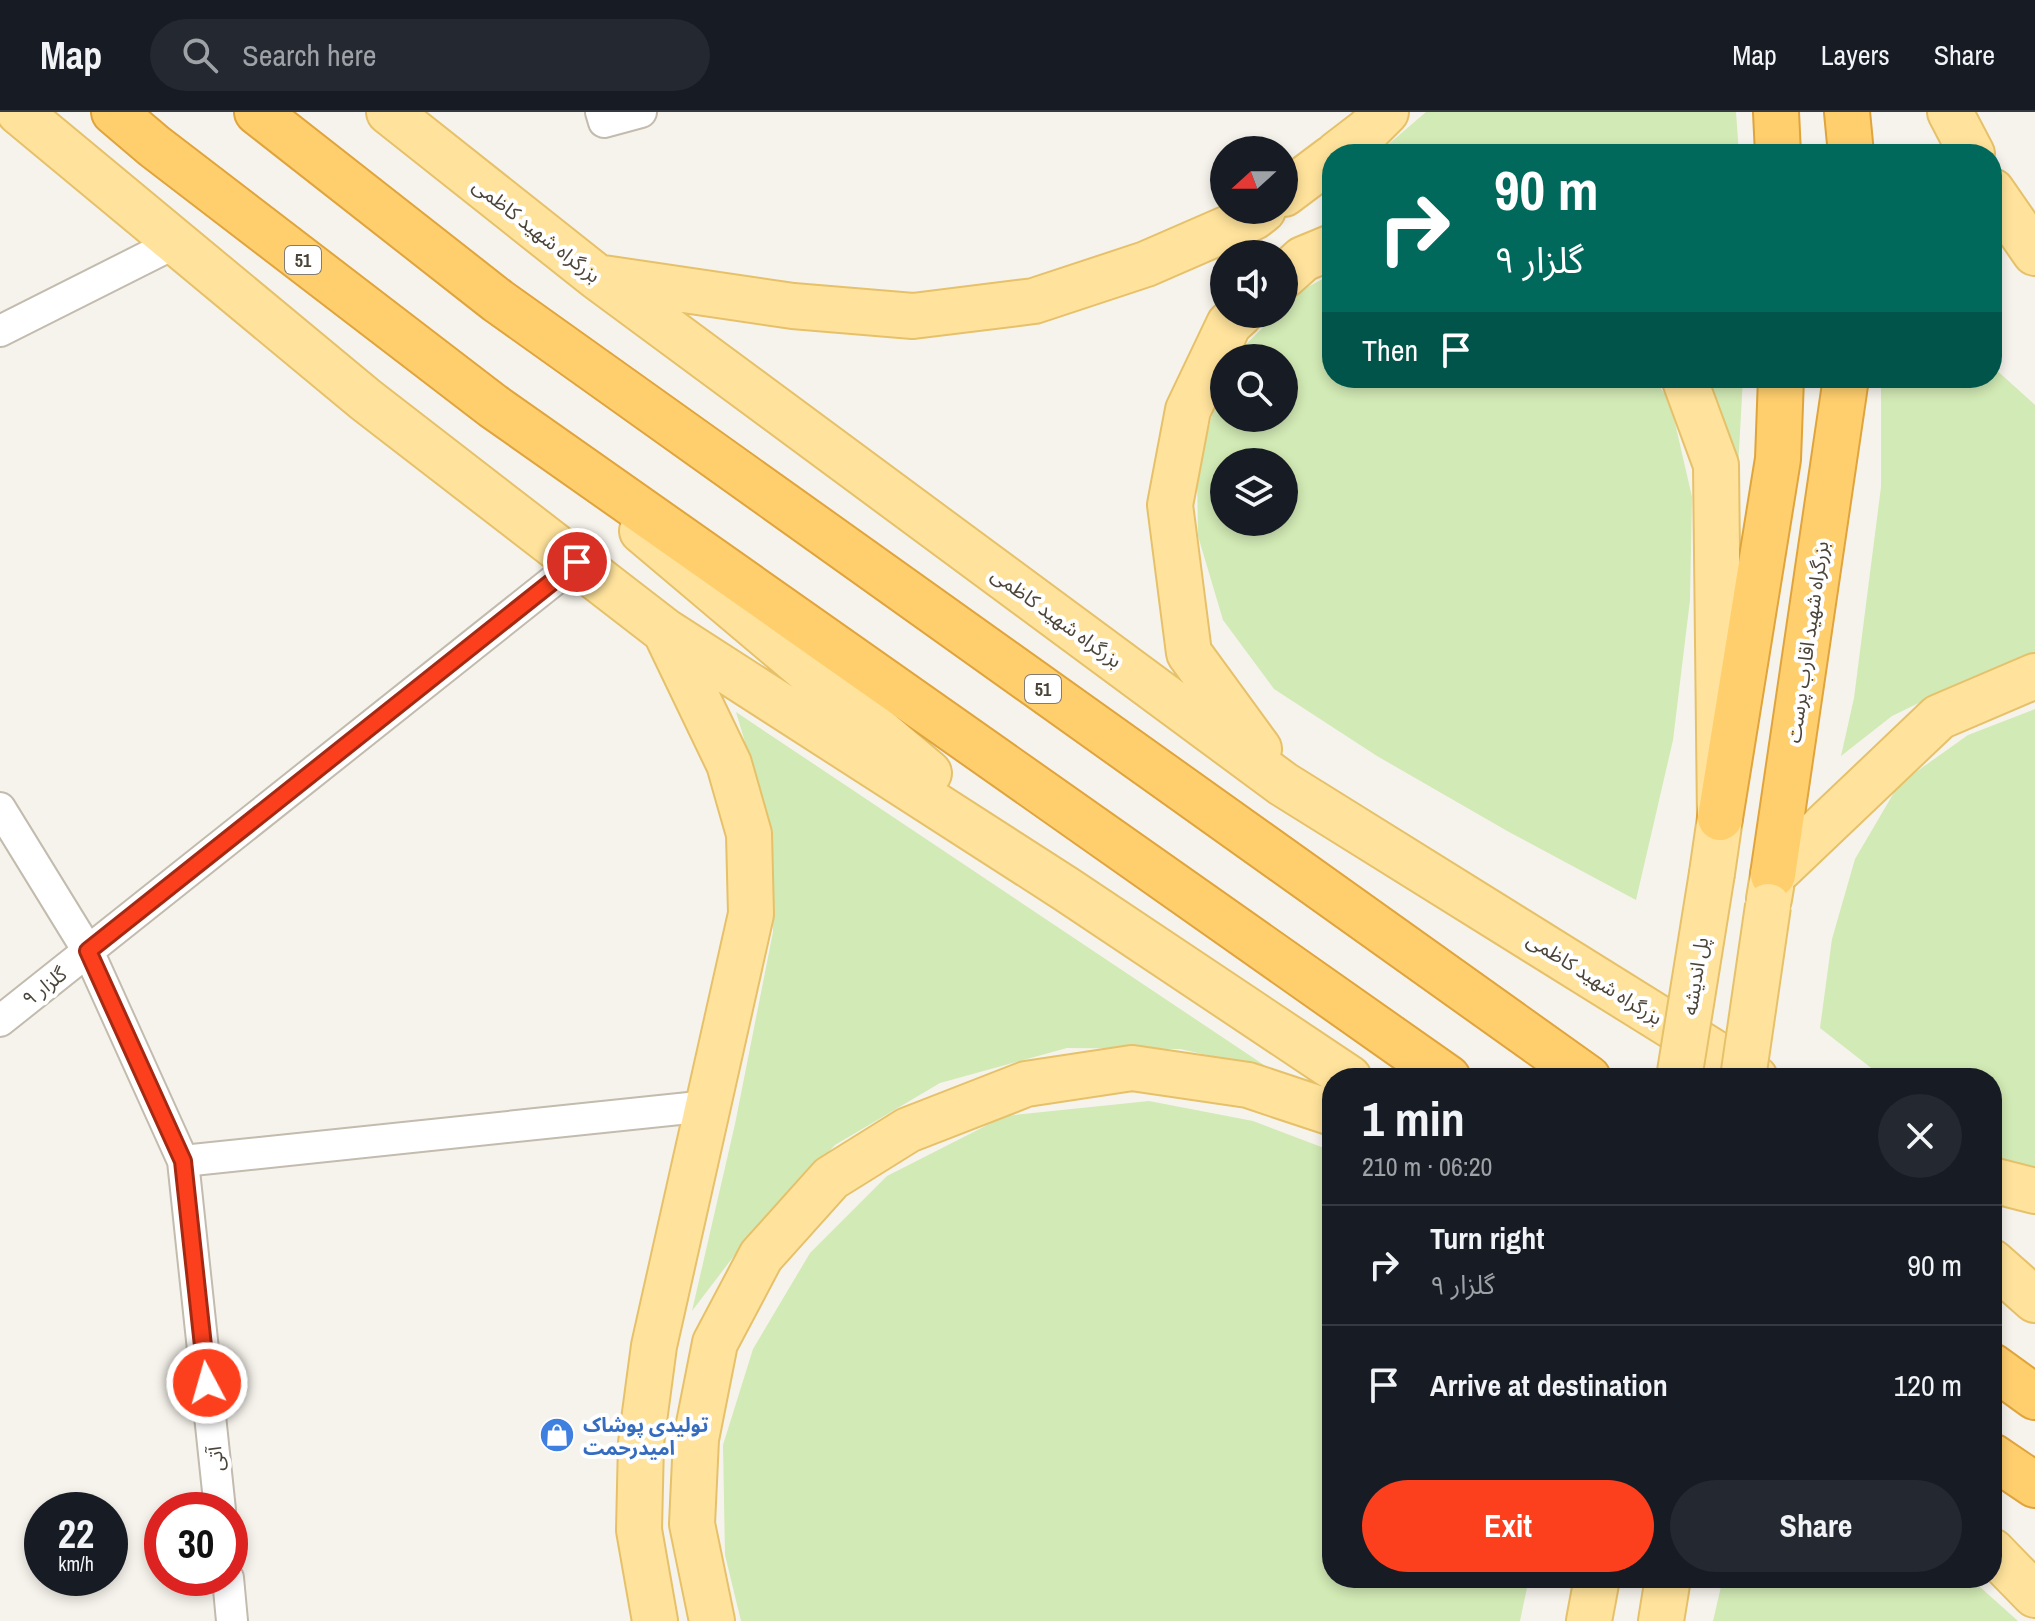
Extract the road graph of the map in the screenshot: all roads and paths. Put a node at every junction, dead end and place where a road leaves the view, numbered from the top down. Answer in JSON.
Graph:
{"nodes":[{"id":1,"x":19,"y":112,"type":"edge"},
{"id":2,"x":114,"y":112,"type":"edge"},
{"id":3,"x":257,"y":112,"type":"edge"},
{"id":4,"x":389,"y":112,"type":"edge"},
{"id":5,"x":601,"y":112,"type":"edge"},
{"id":6,"x":641,"y":112,"type":"edge"},
{"id":7,"x":1386,"y":112,"type":"edge"},
{"id":8,"x":1776,"y":112,"type":"edge"},
{"id":9,"x":1847,"y":112,"type":"edge"},
{"id":10,"x":1950,"y":112,"type":"edge"},
{"id":11,"x":1350,"y":144,"type":"edge"},
{"id":12,"x":1778,"y":144,"type":"edge"},
{"id":13,"x":1850,"y":144,"type":"edge"},
{"id":14,"x":1967,"y":144,"type":"edge"},
{"id":15,"x":1322,"y":165,"type":"edge"},
{"id":16,"x":1298,"y":183,"type":"edge"},
{"id":17,"x":2002,"y":205,"type":"edge"},
{"id":18,"x":1238,"y":224,"type":"edge"},
{"id":19,"x":175,"y":243,"type":"junction"},
{"id":20,"x":1322,"y":251,"type":"edge"},
{"id":21,"x":2035,"y":253,"type":"edge"},
{"id":22,"x":1298,"y":263,"type":"edge"},
{"id":23,"x":597,"y":277,"type":"junction"},
{"id":24,"x":1227,"y":328,"type":"edge"},
{"id":25,"x":0,"y":331,"type":"edge"},
{"id":26,"x":1688,"y":388,"type":"edge"},
{"id":27,"x":1781,"y":388,"type":"edge"},
{"id":28,"x":1845,"y":388,"type":"edge"},
{"id":29,"x":493,"y":406,"type":"junction"},
{"id":30,"x":577,"y":562,"type":"junction"},
{"id":31,"x":665,"y":631,"type":"junction"},
{"id":32,"x":2035,"y":676,"type":"edge"},
{"id":33,"x":1283,"y":784,"type":"junction"},
{"id":34,"x":0,"y":808,"type":"edge"},
{"id":35,"x":1720,"y":818,"type":"junction"},
{"id":36,"x":1066,"y":889,"type":"junction"},
{"id":37,"x":1770,"y":891,"type":"junction"},
{"id":38,"x":88,"y":951,"type":"junction"},
{"id":39,"x":0,"y":1021,"type":"edge"},
{"id":40,"x":1334,"y":1068,"type":"edge"},
{"id":41,"x":1434,"y":1068,"type":"edge"},
{"id":42,"x":1574,"y":1068,"type":"edge"},
{"id":43,"x":1681,"y":1068,"type":"edge"},
{"id":44,"x":1739,"y":1068,"type":"edge"},
{"id":45,"x":1744,"y":1068,"type":"edge"},
{"id":46,"x":708,"y":1106,"type":"junction"},
{"id":47,"x":1322,"y":1110,"type":"edge"},
{"id":48,"x":183,"y":1161,"type":"junction"},
{"id":49,"x":2002,"y":1183,"type":"edge"},
{"id":50,"x":2035,"y":1191,"type":"edge"},
{"id":51,"x":2002,"y":1271,"type":"edge"},
{"id":52,"x":2035,"y":1300,"type":"edge"},
{"id":53,"x":2002,"y":1373,"type":"edge"},
{"id":54,"x":2035,"y":1397,"type":"edge"},
{"id":55,"x":2002,"y":1463,"type":"edge"},
{"id":56,"x":2035,"y":1485,"type":"edge"},
{"id":57,"x":218,"y":1492,"type":"edge"},
{"id":58,"x":2002,"y":1530,"type":"edge"},
{"id":59,"x":2035,"y":1555,"type":"edge"},
{"id":60,"x":2002,"y":1561,"type":"edge"},
{"id":61,"x":2035,"y":1595,"type":"edge"},
{"id":62,"x":230,"y":1596,"type":"edge"},
{"id":63,"x":232,"y":1621,"type":"edge"},
{"id":64,"x":655,"y":1621,"type":"edge"},
{"id":65,"x":712,"y":1621,"type":"edge"}],
"edges":[{"from":1,"to":19,"type":"main road"},
{"from":2,"to":29,"type":"highway","number":"51"},
{"from":3,"to":42,"type":"highway","number":"51"},
{"from":4,"to":23,"type":"main road","name":"بزرگراه شهید کاظمی"},
{"from":5,"to":6,"type":"street"},
{"from":7,"to":11,"type":"main road"},
{"from":8,"to":12,"type":"highway"},
{"from":9,"to":13,"type":"highway"},
{"from":10,"to":14,"type":"main road"},
{"from":15,"to":16,"type":"main road"},
{"from":17,"to":21,"type":"main road"},
{"from":18,"to":23,"type":"main road"},
{"from":19,"to":25,"type":"street"},
{"from":19,"to":30,"type":"main road"},
{"from":20,"to":22,"type":"main road"},
{"from":23,"to":33,"type":"main road","name":"بزرگراه شهید کاظمی"},
{"from":24,"to":33,"type":"main road"},
{"from":26,"to":35,"type":"main road"},
{"from":27,"to":35,"type":"highway"},
{"from":28,"to":37,"type":"highway","name":"بزرگراه شهید اقارب پرست"},
{"from":29,"to":36,"type":"main road"},
{"from":29,"to":41,"type":"highway","number":"51"},
{"from":30,"to":31,"type":"main road"},
{"from":30,"to":38,"type":"street","name":"گلزار ۹"},
{"from":31,"to":36,"type":"main road"},
{"from":31,"to":46,"type":"main road"},
{"from":32,"to":37,"type":"main road"},
{"from":33,"to":44,"type":"main road","name":"بزرگراه شهید کاظمی"},
{"from":34,"to":38,"type":"street","name":"آتی"},
{"from":35,"to":43,"type":"main road","name":"پل اندیشه","bridge":true},
{"from":36,"to":40,"type":"main road"},
{"from":37,"to":45,"type":"main road","bridge":true},
{"from":38,"to":39,"type":"street","name":"گلزار ۹"},
{"from":38,"to":48,"type":"street","name":"آتی"},
{"from":46,"to":48,"type":"street"},
{"from":46,"to":64,"type":"main road"},
{"from":47,"to":65,"type":"main road"},
{"from":48,"to":57,"type":"street","name":"آتی"},
{"from":49,"to":50,"type":"main road"},
{"from":51,"to":52,"type":"main road"},
{"from":53,"to":54,"type":"highway"},
{"from":55,"to":56,"type":"highway"},
{"from":58,"to":59,"type":"main road"},
{"from":60,"to":61,"type":"main road"},
{"from":62,"to":63,"type":"street"}]}
